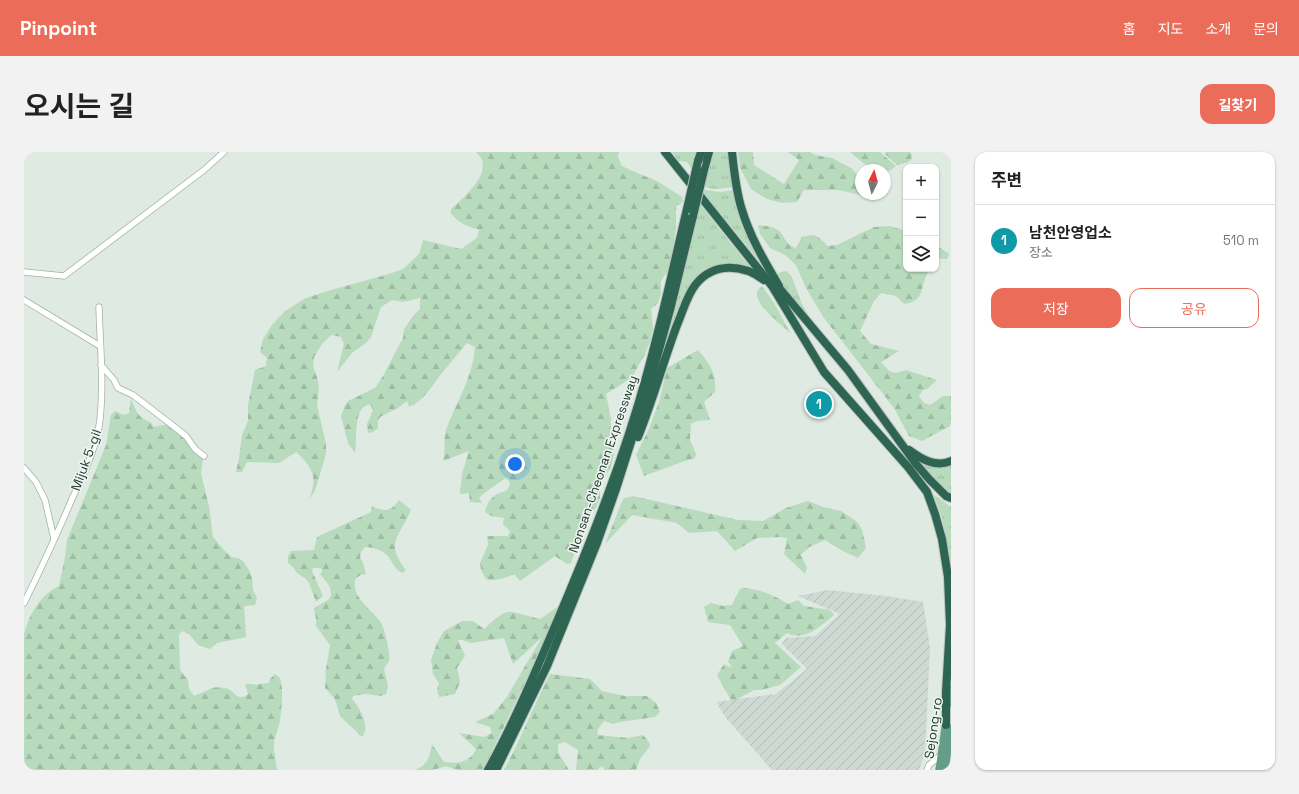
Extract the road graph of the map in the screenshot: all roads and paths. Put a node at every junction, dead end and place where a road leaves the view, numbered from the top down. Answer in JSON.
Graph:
{"nodes":[{"id":1,"x":224,"y":152,"type":"edge"},
{"id":2,"x":665,"y":152,"type":"edge"},
{"id":3,"x":671,"y":152,"type":"edge"},
{"id":4,"x":700,"y":152,"type":"edge"},
{"id":5,"x":709,"y":152,"type":"edge"},
{"id":6,"x":732,"y":152,"type":"edge"},
{"id":7,"x":24,"y":272,"type":"edge"},
{"id":8,"x":772,"y":286,"type":"junction"},
{"id":9,"x":783,"y":294,"type":"junction"},
{"id":10,"x":24,"y":300,"type":"edge"},
{"id":11,"x":99,"y":307,"type":"dead end"},
{"id":12,"x":100,"y":346,"type":"junction"},
{"id":13,"x":101,"y":365,"type":"junction"},
{"id":14,"x":899,"y":442,"type":"junction"},
{"id":15,"x":204,"y":456,"type":"dead end"},
{"id":16,"x":951,"y":461,"type":"edge"},
{"id":17,"x":908,"y":467,"type":"junction"},
{"id":18,"x":24,"y":468,"type":"edge"},
{"id":19,"x":616,"y":489,"type":"junction"},
{"id":20,"x":951,"y":498,"type":"edge"},
{"id":21,"x":951,"y":503,"type":"edge"},
{"id":22,"x":54,"y":540,"type":"junction"},
{"id":23,"x":24,"y":603,"type":"edge"},
{"id":24,"x":951,"y":689,"type":"edge"},
{"id":25,"x":948,"y":726,"type":"edge"},
{"id":26,"x":941,"y":755,"type":"junction"},
{"id":27,"x":488,"y":770,"type":"edge"},
{"id":28,"x":496,"y":770,"type":"edge"},
{"id":29,"x":928,"y":770,"type":"edge"},
{"id":30,"x":939,"y":770,"type":"edge"},
{"id":31,"x":945,"y":770,"type":"edge"}],
"edges":[{"from":1,"to":7,"type":"street"},
{"from":2,"to":8,"type":"highway"},
{"from":3,"to":9,"type":"highway"},
{"from":4,"to":27,"type":"highway","name":"Nonsan-Cheonan Expressway","bridge":true},
{"from":5,"to":19,"type":"highway","name":"Nonsan-Cheonan Expressway","bridge":true},
{"from":6,"to":9,"type":"highway"},
{"from":8,"to":17,"type":"highway"},
{"from":8,"to":19,"type":"highway"},
{"from":9,"to":14,"type":"highway"},
{"from":10,"to":12,"type":"street"},
{"from":11,"to":12,"type":"street","name":"Mijuk 5-gil"},
{"from":12,"to":13,"type":"street","name":"Mijuk 5-gil"},
{"from":13,"to":15,"type":"street"},
{"from":13,"to":22,"type":"street","name":"Mijuk 5-gil"},
{"from":14,"to":16,"type":"highway"},
{"from":14,"to":20,"type":"highway"},
{"from":17,"to":21,"type":"highway"},
{"from":17,"to":25,"type":"highway"},
{"from":18,"to":22,"type":"street"},
{"from":19,"to":28,"type":"highway","name":"Nonsan-Cheonan Expressway"},
{"from":22,"to":23,"type":"street","name":"Mijuk 5-gil"},
{"from":24,"to":25,"type":"main road","name":"Sejong-ro"},
{"from":25,"to":26,"type":"main road","name":"Sejong-ro"},
{"from":25,"to":31,"type":"main road","name":"Sejong-ro"},
{"from":26,"to":29,"type":"street"},
{"from":26,"to":30,"type":"main road","name":"Sejong-ro"}]}
